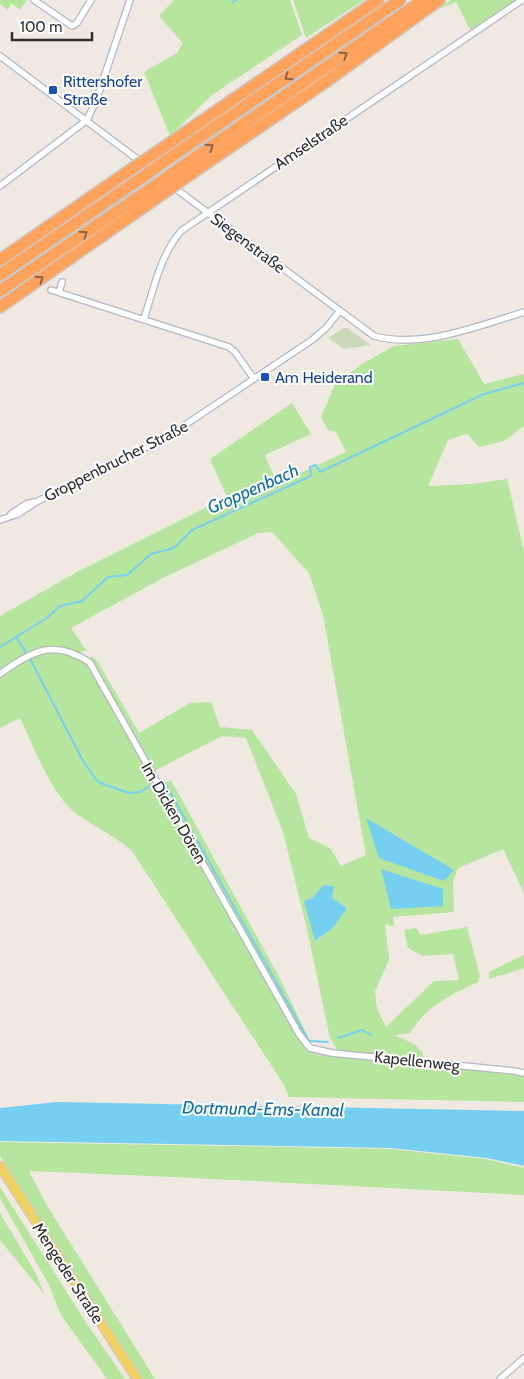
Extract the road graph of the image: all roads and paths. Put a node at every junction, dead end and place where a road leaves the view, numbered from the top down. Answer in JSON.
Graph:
{"nodes":[{"id":1,"x":34,"y":0,"type":"edge"},
{"id":2,"x":91,"y":0,"type":"edge"},
{"id":3,"x":130,"y":0,"type":"edge"},
{"id":4,"x":378,"y":0,"type":"edge"},
{"id":5,"x":400,"y":0,"type":"edge"},
{"id":6,"x":423,"y":0,"type":"edge"},
{"id":7,"x":439,"y":0,"type":"edge"},
{"id":8,"x":522,"y":0,"type":"edge"},
{"id":9,"x":0,"y":56,"type":"edge"},
{"id":10,"x":87,"y":120,"type":"junction"},
{"id":11,"x":175,"y":179,"type":"junction"},
{"id":12,"x":0,"y":186,"type":"edge"},
{"id":13,"x":163,"y":187,"type":"junction"},
{"id":14,"x":207,"y":212,"type":"junction"},
{"id":15,"x":0,"y":260,"type":"edge"},
{"id":16,"x":0,"y":275,"type":"edge"},
{"id":17,"x":62,"y":282,"type":"dead end"},
{"id":18,"x":51,"y":290,"type":"dead end"},
{"id":19,"x":0,"y":291,"type":"edge"},
{"id":20,"x":59,"y":292,"type":"junction"},
{"id":21,"x":0,"y":307,"type":"edge"},
{"id":22,"x":338,"y":312,"type":"junction"},
{"id":23,"x":524,"y":312,"type":"edge"},
{"id":24,"x":144,"y":319,"type":"junction"},
{"id":25,"x":254,"y":379,"type":"junction"},
{"id":26,"x":0,"y":520,"type":"edge"},
{"id":27,"x":0,"y":674,"type":"edge"},
{"id":28,"x":310,"y":1048,"type":"joint"},
{"id":29,"x":524,"y":1074,"type":"edge"},
{"id":30,"x":0,"y":1166,"type":"edge"},
{"id":31,"x":524,"y":1358,"type":"edge"},
{"id":32,"x":137,"y":1379,"type":"edge"},
{"id":33,"x":500,"y":1379,"type":"edge"}],
"edges":[{"from":1,"to":2,"type":"street"},
{"from":3,"to":10,"type":"street"},
{"from":4,"to":15,"type":"highway","bridge":true},
{"from":5,"to":16,"type":"highway","one_way":true,"bridge":true},
{"from":11,"to":6,"type":"highway","one_way":true},
{"from":7,"to":11,"type":"highway"},
{"from":8,"to":14,"type":"street","name":"Amselstraße"},
{"from":9,"to":10,"type":"street","name":"Siegenstraße"},
{"from":10,"to":12,"type":"street"},
{"from":10,"to":14,"type":"street","name":"Siegenstraße"},
{"from":11,"to":13,"type":"highway","bridge":true},
{"from":19,"to":13,"type":"highway","one_way":true},
{"from":21,"to":13,"type":"highway","one_way":true},
{"from":14,"to":22,"type":"street","name":"Siegenstraße"},
{"from":14,"to":24,"type":"street","name":"Amselstraße"},
{"from":17,"to":20,"type":"street"},
{"from":18,"to":20,"type":"street"},
{"from":20,"to":24,"type":"street"},
{"from":22,"to":23,"type":"street","name":"Siegenstraße"},
{"from":22,"to":25,"type":"street","name":"Groppenbrucher Straße"},
{"from":24,"to":25,"type":"street"},
{"from":25,"to":26,"type":"street","name":"Groppenbrucher Straße"},
{"from":27,"to":28,"type":"street","name":"Im Dicken Dören"},
{"from":28,"to":29,"type":"street","name":"Kapellenweg"},
{"from":30,"to":32,"type":"main road","name":"Mengeder Straße"},
{"from":31,"to":33,"type":"street"}]}
